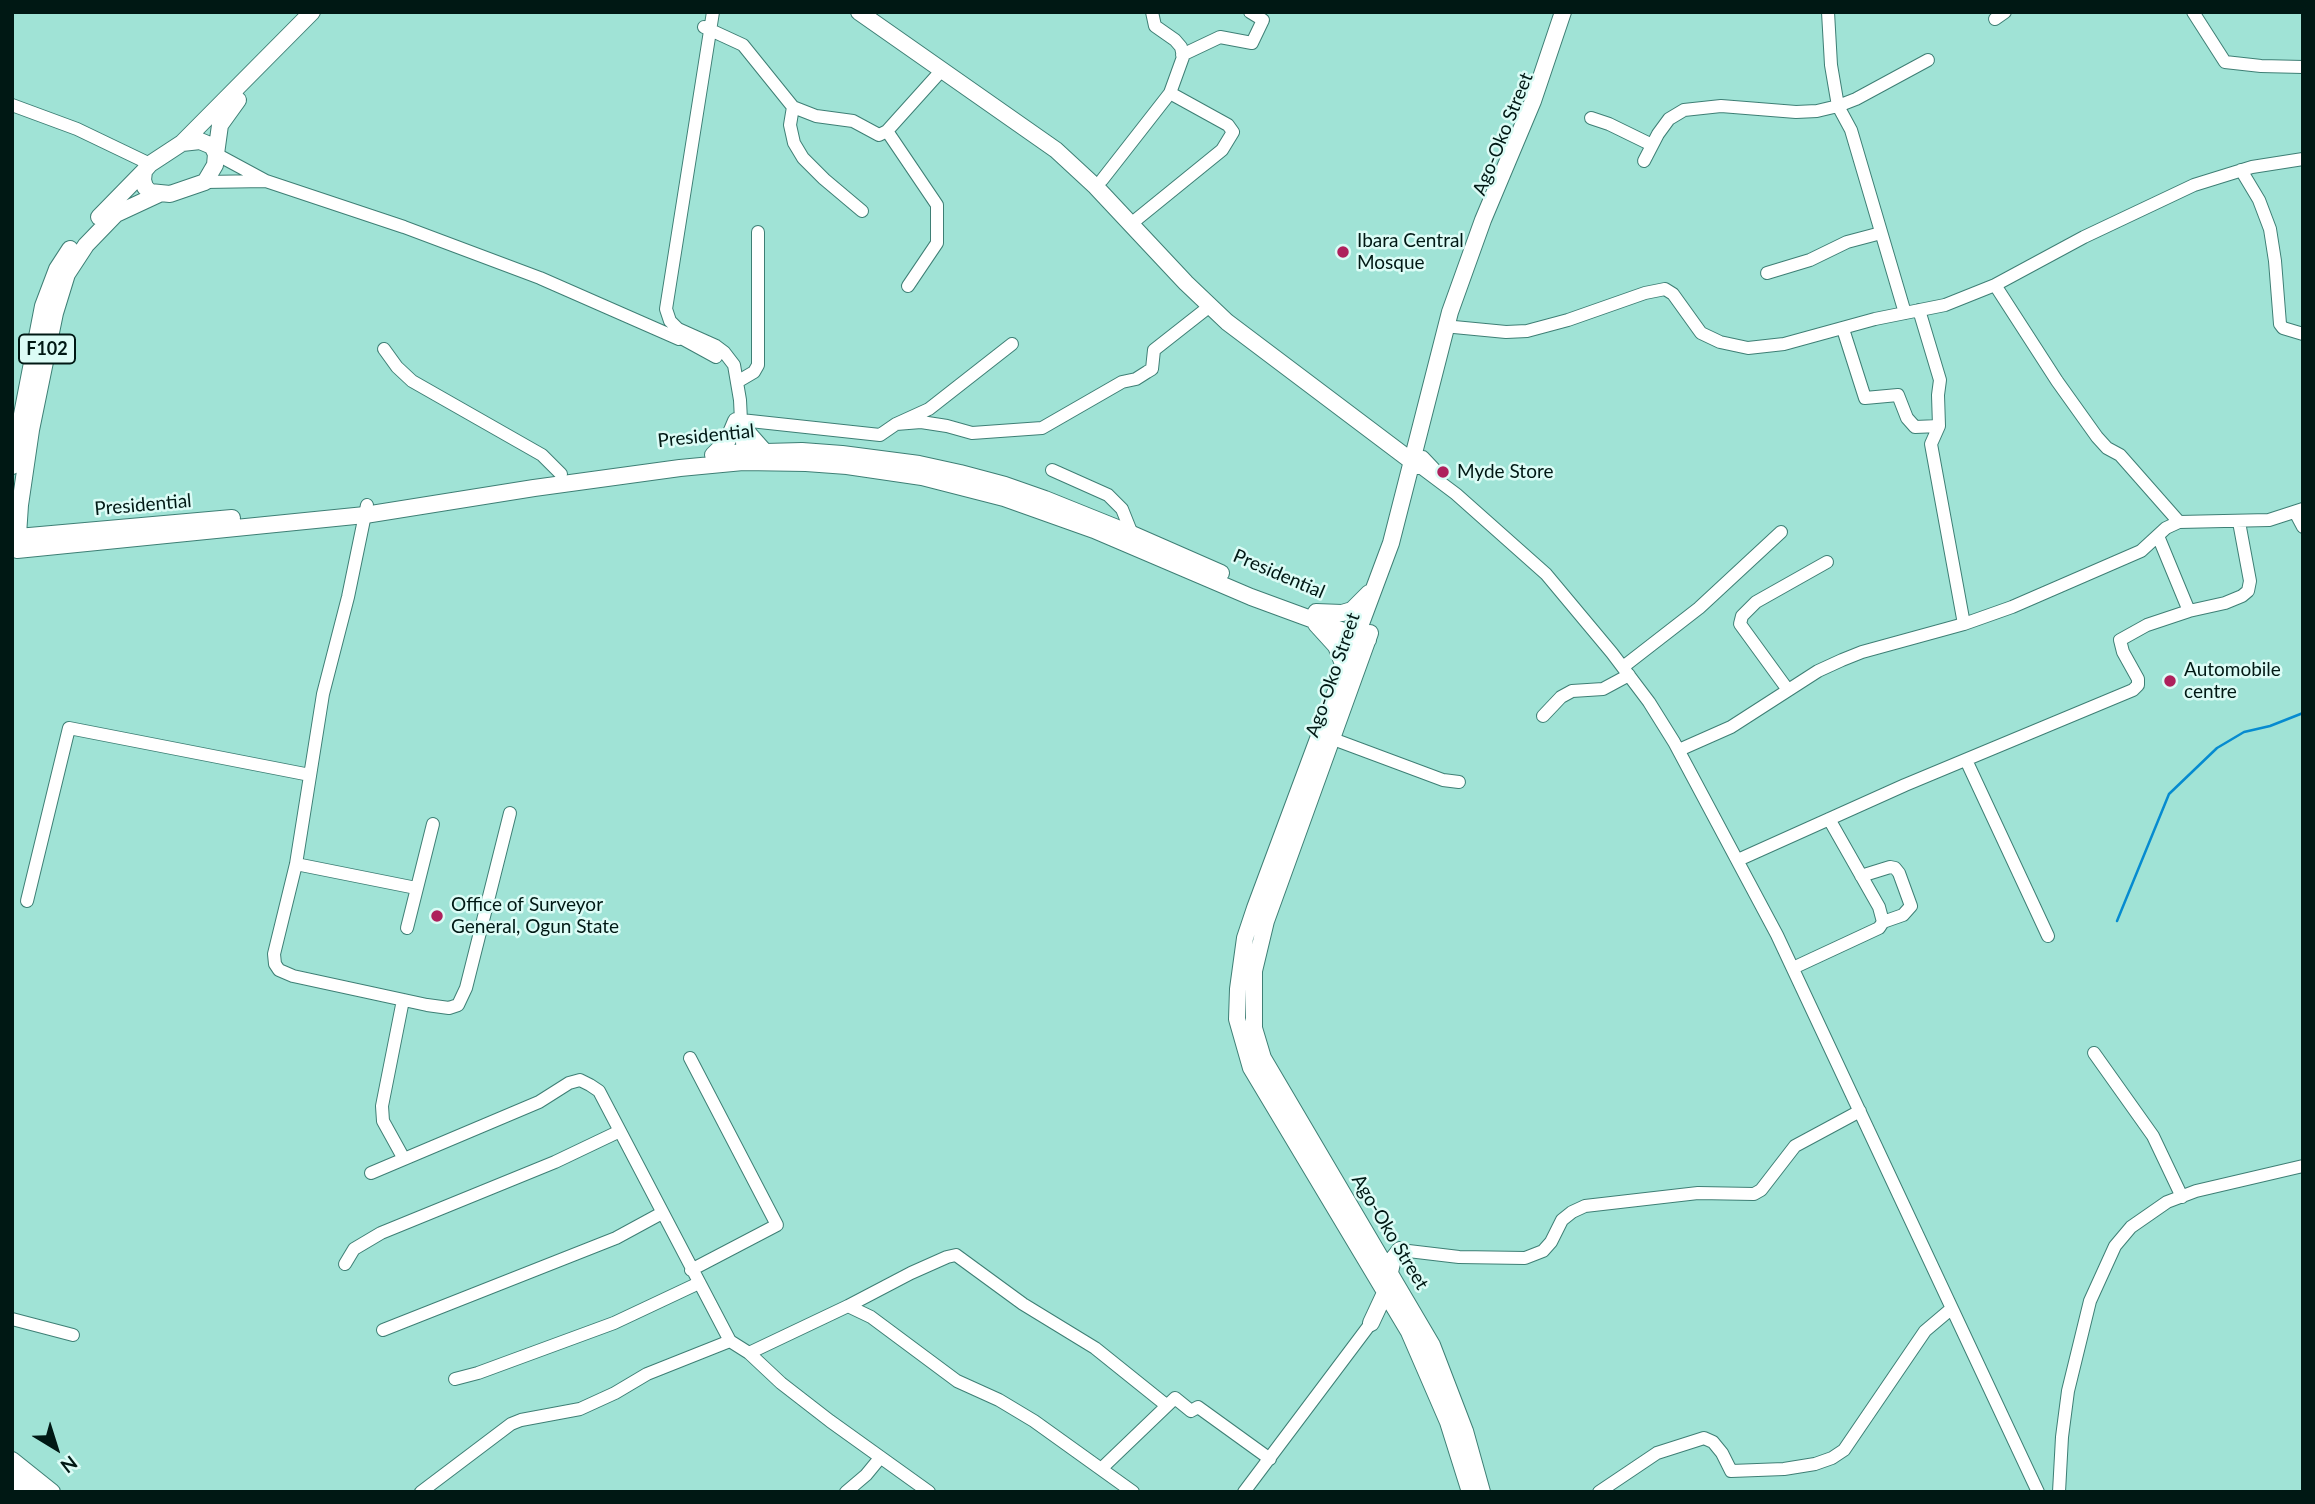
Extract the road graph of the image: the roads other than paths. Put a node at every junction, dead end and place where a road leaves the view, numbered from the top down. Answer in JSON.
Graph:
{"nodes":[{"id":1,"x":312,"y":12,"type":"edge"},
{"id":2,"x":326,"y":12,"type":"edge"},
{"id":3,"x":706,"y":12,"type":"edge"},
{"id":4,"x":713,"y":12,"type":"edge"},
{"id":5,"x":859,"y":12,"type":"edge"},
{"id":6,"x":872,"y":12,"type":"edge"},
{"id":7,"x":1152,"y":12,"type":"edge"},
{"id":8,"x":1250,"y":12,"type":"edge"},
{"id":9,"x":1563,"y":12,"type":"edge"},
{"id":10,"x":1571,"y":12,"type":"edge"},
{"id":11,"x":1828,"y":12,"type":"edge"},
{"id":12,"x":2193,"y":12,"type":"edge"},
{"id":13,"x":707,"y":29,"type":"junction"},
{"id":14,"x":1182,"y":55,"type":"junction"},
{"id":15,"x":1928,"y":60,"type":"dead end"},
{"id":16,"x":2303,"y":68,"type":"edge"},
{"id":17,"x":941,"y":71,"type":"junction"},
{"id":18,"x":1170,"y":93,"type":"junction"},
{"id":19,"x":12,"y":105,"type":"edge"},
{"id":20,"x":1838,"y":106,"type":"junction"},
{"id":21,"x":793,"y":107,"type":"junction"},
{"id":22,"x":1591,"y":118,"type":"dead end"},
{"id":23,"x":887,"y":131,"type":"junction"},
{"id":24,"x":182,"y":143,"type":"junction"},
{"id":25,"x":1652,"y":145,"type":"junction"},
{"id":26,"x":216,"y":154,"type":"junction"},
{"id":27,"x":2303,"y":159,"type":"edge"},
{"id":28,"x":1644,"y":161,"type":"dead end"},
{"id":29,"x":147,"y":168,"type":"junction"},
{"id":30,"x":2241,"y":170,"type":"junction"},
{"id":31,"x":1101,"y":180,"type":"junction"},
{"id":32,"x":266,"y":181,"type":"junction"},
{"id":33,"x":205,"y":182,"type":"junction"},
{"id":34,"x":159,"y":194,"type":"junction"},
{"id":35,"x":862,"y":211,"type":"dead end"},
{"id":36,"x":1137,"y":219,"type":"junction"},
{"id":37,"x":758,"y":232,"type":"dead end"},
{"id":38,"x":1881,"y":233,"type":"junction"},
{"id":39,"x":1767,"y":273,"type":"dead end"},
{"id":40,"x":1995,"y":285,"type":"junction"},
{"id":41,"x":908,"y":286,"type":"dead end"},
{"id":42,"x":1210,"y":306,"type":"junction"},
{"id":43,"x":1919,"y":310,"type":"junction"},
{"id":44,"x":1905,"y":313,"type":"junction"},
{"id":45,"x":1454,"y":327,"type":"junction"},
{"id":46,"x":1843,"y":329,"type":"junction"},
{"id":47,"x":2303,"y":334,"type":"edge"},
{"id":48,"x":680,"y":339,"type":"junction"},
{"id":49,"x":1012,"y":344,"type":"dead end"},
{"id":50,"x":384,"y":349,"type":"dead end"},
{"id":51,"x":737,"y":382,"type":"junction"},
{"id":52,"x":739,"y":422,"type":"junction"},
{"id":53,"x":896,"y":424,"type":"junction"},
{"id":54,"x":1939,"y":426,"type":"junction"},
{"id":55,"x":764,"y":451,"type":"junction"},
{"id":56,"x":713,"y":455,"type":"junction"},
{"id":57,"x":740,"y":457,"type":"junction"},
{"id":58,"x":1417,"y":458,"type":"junction"},
{"id":59,"x":12,"y":466,"type":"edge"},
{"id":60,"x":1052,"y":470,"type":"dead end"},
{"id":61,"x":561,"y":474,"type":"junction"},
{"id":62,"x":366,"y":510,"type":"junction"},
{"id":63,"x":2299,"y":510,"type":"edge"},
{"id":64,"x":2179,"y":522,"type":"junction"},
{"id":65,"x":2239,"y":522,"type":"junction"},
{"id":66,"x":2303,"y":527,"type":"edge"},
{"id":67,"x":1781,"y":532,"type":"dead end"},
{"id":68,"x":1132,"y":534,"type":"junction"},
{"id":69,"x":2158,"y":536,"type":"junction"},
{"id":70,"x":15,"y":544,"type":"edge"},
{"id":71,"x":1827,"y":562,"type":"dead end"},
{"id":72,"x":1376,"y":582,"type":"junction"},
{"id":73,"x":2189,"y":611,"type":"junction"},
{"id":74,"x":1314,"y":616,"type":"junction"},
{"id":75,"x":1964,"y":624,"type":"junction"},
{"id":76,"x":1364,"y":634,"type":"junction"},
{"id":77,"x":1345,"y":669,"type":"junction"},
{"id":78,"x":1626,"y":671,"type":"junction"},
{"id":79,"x":1788,"y":691,"type":"junction"},
{"id":80,"x":1542,"y":716,"type":"dead end"},
{"id":81,"x":1333,"y":739,"type":"junction"},
{"id":82,"x":1679,"y":750,"type":"junction"},
{"id":83,"x":1966,"y":760,"type":"junction"},
{"id":84,"x":310,"y":775,"type":"junction"},
{"id":85,"x":1459,"y":782,"type":"dead end"},
{"id":86,"x":510,"y":813,"type":"dead end"},
{"id":87,"x":1829,"y":819,"type":"junction"},
{"id":88,"x":433,"y":824,"type":"dead end"},
{"id":89,"x":1738,"y":860,"type":"junction"},
{"id":90,"x":296,"y":864,"type":"junction"},
{"id":91,"x":1861,"y":876,"type":"junction"},
{"id":92,"x":416,"y":888,"type":"junction"},
{"id":93,"x":27,"y":901,"type":"dead end"},
{"id":94,"x":1883,"y":922,"type":"junction"},
{"id":95,"x":407,"y":928,"type":"dead end"},
{"id":96,"x":2048,"y":936,"type":"dead end"},
{"id":97,"x":1793,"y":968,"type":"junction"},
{"id":98,"x":402,"y":1000,"type":"junction"},
{"id":99,"x":2094,"y":1053,"type":"dead end"},
{"id":100,"x":690,"y":1058,"type":"dead end"},
{"id":101,"x":1860,"y":1111,"type":"junction"},
{"id":102,"x":620,"y":1132,"type":"junction"},
{"id":103,"x":404,"y":1160,"type":"junction"},
{"id":104,"x":2303,"y":1166,"type":"edge"},
{"id":105,"x":371,"y":1173,"type":"dead end"},
{"id":106,"x":2182,"y":1196,"type":"junction"},
{"id":107,"x":662,"y":1213,"type":"junction"},
{"id":108,"x":1377,"y":1250,"type":"junction"},
{"id":109,"x":1400,"y":1250,"type":"junction"},
{"id":110,"x":345,"y":1264,"type":"dead end"},
{"id":111,"x":691,"y":1269,"type":"junction"},
{"id":112,"x":1390,"y":1272,"type":"junction"},
{"id":113,"x":699,"y":1283,"type":"junction"},
{"id":114,"x":1385,"y":1293,"type":"junction"},
{"id":115,"x":848,"y":1306,"type":"junction"},
{"id":116,"x":1951,"y":1309,"type":"junction"},
{"id":117,"x":12,"y":1319,"type":"edge"},
{"id":118,"x":1371,"y":1323,"type":"junction"},
{"id":119,"x":1410,"y":1326,"type":"junction"},
{"id":120,"x":383,"y":1330,"type":"dead end"},
{"id":121,"x":73,"y":1335,"type":"dead end"},
{"id":122,"x":730,"y":1341,"type":"junction"},
{"id":123,"x":1426,"y":1349,"type":"junction"},
{"id":124,"x":749,"y":1353,"type":"junction"},
{"id":125,"x":455,"y":1379,"type":"dead end"},
{"id":126,"x":1166,"y":1405,"type":"junction"},
{"id":127,"x":880,"y":1458,"type":"junction"},
{"id":128,"x":1270,"y":1459,"type":"junction"},
{"id":129,"x":12,"y":1460,"type":"edge"},
{"id":130,"x":1102,"y":1468,"type":"junction"},
{"id":131,"x":12,"y":1478,"type":"edge"},
{"id":132,"x":29,"y":1492,"type":"edge"},
{"id":133,"x":52,"y":1492,"type":"edge"},
{"id":134,"x":421,"y":1492,"type":"edge"},
{"id":135,"x":846,"y":1492,"type":"edge"},
{"id":136,"x":929,"y":1492,"type":"edge"},
{"id":137,"x":1133,"y":1492,"type":"edge"},
{"id":138,"x":1244,"y":1492,"type":"edge"},
{"id":139,"x":1470,"y":1492,"type":"edge"},
{"id":140,"x":1482,"y":1492,"type":"edge"},
{"id":141,"x":1599,"y":1492,"type":"edge"},
{"id":142,"x":2038,"y":1492,"type":"edge"},
{"id":143,"x":2059,"y":1492,"type":"edge"}],
"edges":[{"from":1,"to":24,"type":"main road","number":"F102"},
{"from":2,"to":26,"type":"main road"},
{"from":3,"to":13,"type":"street"},
{"from":4,"to":13,"type":"street"},
{"from":5,"to":17,"type":"main road"},
{"from":6,"to":31,"type":"main road"},
{"from":7,"to":14,"type":"street"},
{"from":8,"to":14,"type":"street"},
{"from":9,"to":58,"type":"main road"},
{"from":10,"to":45,"type":"main road","name":"Ago-Oko Street"},
{"from":11,"to":20,"type":"street"},
{"from":12,"to":16,"type":"street"},
{"from":13,"to":21,"type":"street"},
{"from":13,"to":48,"type":"street"},
{"from":13,"to":51,"type":"street"},
{"from":14,"to":18,"type":"street"},
{"from":15,"to":20,"type":"street"},
{"from":17,"to":23,"type":"street"},
{"from":17,"to":42,"type":"main road"},
{"from":18,"to":31,"type":"street"},
{"from":18,"to":36,"type":"street"},
{"from":19,"to":29,"type":"street"},
{"from":20,"to":25,"type":"street"},
{"from":20,"to":38,"type":"street"},
{"from":21,"to":23,"type":"street"},
{"from":21,"to":35,"type":"street"},
{"from":22,"to":25,"type":"street"},
{"from":23,"to":41,"type":"street"},
{"from":24,"to":26,"type":"main road"},
{"from":24,"to":29,"type":"main road","number":"F102"},
{"from":25,"to":28,"type":"street"},
{"from":26,"to":32,"type":"street"},
{"from":26,"to":33,"type":"main road"},
{"from":27,"to":30,"type":"street"},
{"from":29,"to":34,"type":"main road"},
{"from":29,"to":59,"type":"main road","number":"F102"},
{"from":30,"to":40,"type":"street"},
{"from":30,"to":47,"type":"street"},
{"from":31,"to":36,"type":"main road"},
{"from":32,"to":33,"type":"street"},
{"from":32,"to":48,"type":"street"},
{"from":33,"to":34,"type":"main road","number":"F102"},
{"from":34,"to":70,"type":"main road","number":"F102"},
{"from":36,"to":58,"type":"main road"},
{"from":37,"to":51,"type":"street"},
{"from":38,"to":39,"type":"street"},
{"from":38,"to":44,"type":"street"},
{"from":40,"to":43,"type":"street"},
{"from":40,"to":64,"type":"street"},
{"from":42,"to":53,"type":"street"},
{"from":42,"to":58,"type":"main road"},
{"from":43,"to":44,"type":"street"},
{"from":43,"to":54,"type":"street"},
{"from":44,"to":46,"type":"street"},
{"from":45,"to":46,"type":"street"},
{"from":45,"to":58,"type":"main road","name":"Ago-Oko Street"},
{"from":46,"to":54,"type":"street"},
{"from":48,"to":52,"type":"street"},
{"from":49,"to":53,"type":"street"},
{"from":50,"to":61,"type":"street"},
{"from":51,"to":52,"type":"street"},
{"from":52,"to":53,"type":"street"},
{"from":52,"to":55,"type":"main road"},
{"from":52,"to":56,"type":"main road"},
{"from":52,"to":57,"type":"street"},
{"from":54,"to":75,"type":"street"},
{"from":55,"to":57,"type":"main road","name":"Presidential"},
{"from":55,"to":68,"type":"main road","name":"Presidential"},
{"from":56,"to":57,"type":"main road","name":"Presidential"},
{"from":56,"to":61,"type":"main road","name":"Presidential"},
{"from":57,"to":62,"type":"main road"},
{"from":57,"to":74,"type":"main road"},
{"from":58,"to":72,"type":"main road"},
{"from":58,"to":76,"type":"main road","name":"Ago-Oko Street"},
{"from":58,"to":78,"type":"street"},
{"from":60,"to":68,"type":"street"},
{"from":61,"to":62,"type":"main road","name":"Presidential"},
{"from":62,"to":70,"type":"main road"},
{"from":62,"to":84,"type":"street"},
{"from":63,"to":65,"type":"street"},
{"from":63,"to":66,"type":"street"},
{"from":64,"to":65,"type":"street"},
{"from":64,"to":69,"type":"street"},
{"from":65,"to":73,"type":"street"},
{"from":67,"to":78,"type":"street"},
{"from":68,"to":74,"type":"main road","name":"Presidential"},
{"from":69,"to":73,"type":"street"},
{"from":69,"to":75,"type":"street"},
{"from":71,"to":79,"type":"street"},
{"from":72,"to":74,"type":"main road"},
{"from":72,"to":76,"type":"main road"},
{"from":73,"to":83,"type":"street"},
{"from":74,"to":76,"type":"main road","name":"Presidential"},
{"from":74,"to":77,"type":"main road"},
{"from":75,"to":79,"type":"street"},
{"from":76,"to":77,"type":"main road"},
{"from":76,"to":81,"type":"main road","name":"Ago-Oko Street"},
{"from":77,"to":114,"type":"main road"},
{"from":78,"to":80,"type":"street"},
{"from":78,"to":82,"type":"street"},
{"from":79,"to":82,"type":"street"},
{"from":81,"to":85,"type":"street"},
{"from":81,"to":108,"type":"main road","name":"Ago-Oko Street"},
{"from":82,"to":89,"type":"street"},
{"from":83,"to":87,"type":"street"},
{"from":83,"to":96,"type":"street"},
{"from":84,"to":90,"type":"street"},
{"from":84,"to":93,"type":"street"},
{"from":86,"to":98,"type":"street"},
{"from":87,"to":89,"type":"street"},
{"from":87,"to":91,"type":"street"},
{"from":88,"to":92,"type":"street"},
{"from":89,"to":97,"type":"street"},
{"from":90,"to":92,"type":"street"},
{"from":90,"to":98,"type":"street"},
{"from":91,"to":94,"type":"street"},
{"from":91,"to":94,"type":"street"},
{"from":92,"to":95,"type":"street"},
{"from":94,"to":97,"type":"street"},
{"from":97,"to":101,"type":"street"},
{"from":98,"to":103,"type":"street"},
{"from":99,"to":106,"type":"street"},
{"from":100,"to":111,"type":"street"},
{"from":101,"to":109,"type":"street"},
{"from":101,"to":116,"type":"street"},
{"from":102,"to":103,"type":"street"},
{"from":102,"to":107,"type":"street"},
{"from":102,"to":110,"type":"street"},
{"from":103,"to":105,"type":"street"},
{"from":104,"to":106,"type":"street"},
{"from":106,"to":143,"type":"street"},
{"from":107,"to":111,"type":"street"},
{"from":107,"to":120,"type":"street"},
{"from":108,"to":109,"type":"main road"},
{"from":108,"to":112,"type":"main road","name":"Ago-Oko Street"},
{"from":109,"to":112,"type":"main road"},
{"from":111,"to":113,"type":"street"},
{"from":112,"to":119,"type":"main road","name":"Ago-Oko Street"},
{"from":113,"to":122,"type":"street"},
{"from":113,"to":125,"type":"street"},
{"from":114,"to":118,"type":"main road"},
{"from":114,"to":119,"type":"main road"},
{"from":115,"to":124,"type":"street"},
{"from":115,"to":126,"type":"street"},
{"from":115,"to":130,"type":"street"},
{"from":116,"to":141,"type":"street"},
{"from":116,"to":142,"type":"street"},
{"from":117,"to":121,"type":"street"},
{"from":118,"to":119,"type":"main road"},
{"from":118,"to":128,"type":"street"},
{"from":119,"to":123,"type":"main road"},
{"from":122,"to":124,"type":"street"},
{"from":122,"to":134,"type":"street"},
{"from":123,"to":139,"type":"main road"},
{"from":123,"to":140,"type":"main road"},
{"from":124,"to":127,"type":"street"},
{"from":126,"to":128,"type":"street"},
{"from":126,"to":130,"type":"street"},
{"from":127,"to":135,"type":"street"},
{"from":127,"to":136,"type":"street"},
{"from":128,"to":138,"type":"street"},
{"from":129,"to":133,"type":"main road"},
{"from":130,"to":137,"type":"street"},
{"from":131,"to":132,"type":"main road"}]}
